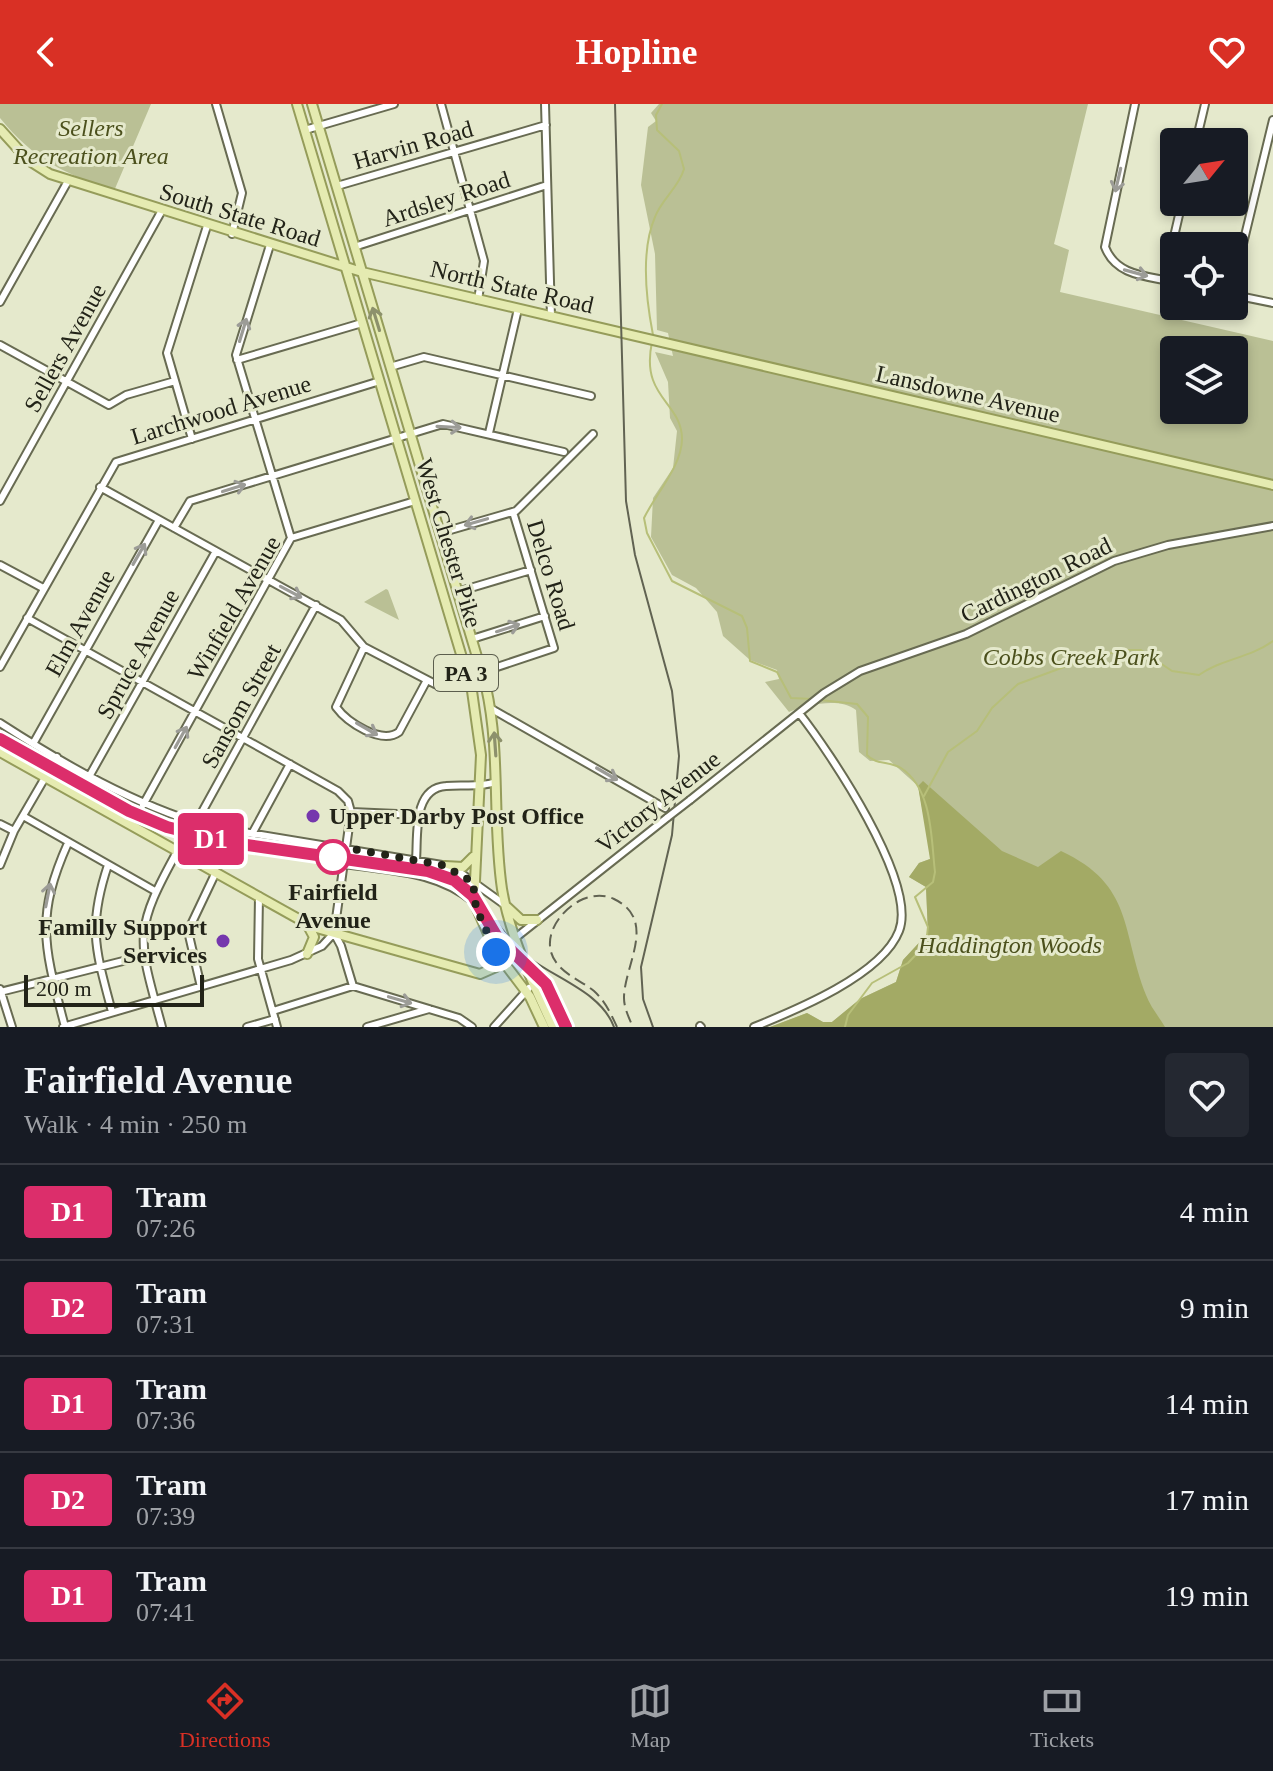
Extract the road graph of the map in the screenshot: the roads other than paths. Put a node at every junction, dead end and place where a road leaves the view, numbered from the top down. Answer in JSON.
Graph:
{"nodes":[{"id":1,"x":216,"y":104,"type":"edge"},
{"id":2,"x":297,"y":104,"type":"edge"},
{"id":3,"x":312,"y":104,"type":"edge"},
{"id":4,"x":394,"y":104,"type":"edge"},
{"id":5,"x":441,"y":104,"type":"edge"},
{"id":6,"x":545,"y":104,"type":"edge"},
{"id":7,"x":1135,"y":104,"type":"edge"},
{"id":8,"x":1205,"y":104,"type":"edge"},
{"id":9,"x":1273,"y":120,"type":"edge"},
{"id":10,"x":546,"y":125,"type":"junction"},
{"id":11,"x":319,"y":126,"type":"junction"},
{"id":12,"x":1199,"y":128,"type":"edge"},
{"id":13,"x":0,"y":129,"type":"edge"},
{"id":14,"x":305,"y":130,"type":"junction"},
{"id":15,"x":456,"y":151,"type":"junction"},
{"id":16,"x":68,"y":181,"type":"junction"},
{"id":17,"x":547,"y":185,"type":"junction"},
{"id":18,"x":337,"y":186,"type":"junction"},
{"id":19,"x":161,"y":212,"type":"junction"},
{"id":20,"x":470,"y":212,"type":"junction"},
{"id":21,"x":207,"y":226,"type":"junction"},
{"id":22,"x":1246,"y":232,"type":"edge"},
{"id":23,"x":232,"y":234,"type":"junction"},
{"id":24,"x":270,"y":245,"type":"junction"},
{"id":25,"x":354,"y":247,"type":"junction"},
{"id":26,"x":346,"y":268,"type":"junction"},
{"id":27,"x":362,"y":272,"type":"junction"},
{"id":28,"x":1160,"y":279,"type":"edge"},
{"id":29,"x":1248,"y":298,"type":"edge"},
{"id":30,"x":478,"y":300,"type":"junction"},
{"id":31,"x":0,"y":302,"type":"edge"},
{"id":32,"x":1273,"y":303,"type":"edge"},
{"id":33,"x":518,"y":309,"type":"junction"},
{"id":34,"x":551,"y":317,"type":"junction"},
{"id":35,"x":362,"y":323,"type":"junction"},
{"id":36,"x":657,"y":342,"type":"joint"},
{"id":37,"x":0,"y":345,"type":"edge"},
{"id":38,"x":237,"y":360,"type":"junction"},
{"id":39,"x":390,"y":367,"type":"junction"},
{"id":40,"x":502,"y":377,"type":"junction"},
{"id":41,"x":175,"y":381,"type":"junction"},
{"id":42,"x":380,"y":381,"type":"junction"},
{"id":43,"x":66,"y":383,"type":"junction"},
{"id":44,"x":591,"y":396,"type":"dead end"},
{"id":45,"x":254,"y":419,"type":"junction"},
{"id":46,"x":489,"y":433,"type":"junction"},
{"id":47,"x":410,"y":434,"type":"junction"},
{"id":48,"x":593,"y":434,"type":"dead end"},
{"id":49,"x":397,"y":438,"type":"junction"},
{"id":50,"x":192,"y":439,"type":"junction"},
{"id":51,"x":564,"y":452,"type":"dead end"},
{"id":52,"x":271,"y":476,"type":"junction"},
{"id":53,"x":1273,"y":485,"type":"edge"},
{"id":54,"x":100,"y":487,"type":"junction"},
{"id":55,"x":0,"y":501,"type":"edge"},
{"id":56,"x":415,"y":501,"type":"junction"},
{"id":57,"x":513,"y":512,"type":"junction"},
{"id":58,"x":159,"y":520,"type":"junction"},
{"id":59,"x":1273,"y":526,"type":"edge"},
{"id":60,"x":174,"y":528,"type":"junction"},
{"id":61,"x":440,"y":533,"type":"junction"},
{"id":62,"x":291,"y":538,"type":"junction"},
{"id":63,"x":216,"y":551,"type":"junction"},
{"id":64,"x":447,"y":557,"type":"junction"},
{"id":65,"x":433,"y":561,"type":"junction"},
{"id":66,"x":0,"y":565,"type":"edge"},
{"id":67,"x":531,"y":570,"type":"junction"},
{"id":68,"x":268,"y":580,"type":"junction"},
{"id":69,"x":43,"y":588,"type":"junction"},
{"id":70,"x":457,"y":592,"type":"junction"},
{"id":71,"x":316,"y":605,"type":"junction"},
{"id":72,"x":545,"y":616,"type":"junction"},
{"id":73,"x":27,"y":618,"type":"junction"},
{"id":74,"x":472,"y":639,"type":"junction"},
{"id":75,"x":364,"y":647,"type":"junction"},
{"id":76,"x":84,"y":649,"type":"junction"},
{"id":77,"x":0,"y":667,"type":"edge"},
{"id":78,"x":481,"y":672,"type":"junction"},
{"id":79,"x":467,"y":677,"type":"junction"},
{"id":80,"x":427,"y":680,"type":"junction"},
{"id":81,"x":143,"y":681,"type":"junction"},
{"id":82,"x":824,"y":693,"type":"joint"},
{"id":83,"x":490,"y":708,"type":"junction"},
{"id":84,"x":196,"y":710,"type":"junction"},
{"id":85,"x":802,"y":711,"type":"junction"},
{"id":86,"x":0,"y":723,"type":"edge"},
{"id":87,"x":244,"y":737,"type":"junction"},
{"id":88,"x":33,"y":744,"type":"junction"},
{"id":89,"x":0,"y":752,"type":"edge"},
{"id":90,"x":57,"y":757,"type":"junction"},
{"id":91,"x":290,"y":764,"type":"junction"},
{"id":92,"x":90,"y":775,"type":"junction"},
{"id":93,"x":46,"y":777,"type":"junction"},
{"id":94,"x":497,"y":782,"type":"junction"},
{"id":95,"x":480,"y":788,"type":"junction"},
{"id":96,"x":143,"y":805,"type":"junction"},
{"id":97,"x":351,"y":812,"type":"junction"},
{"id":98,"x":420,"y":815,"type":"junction"},
{"id":99,"x":671,"y":815,"type":"junction"},
{"id":100,"x":23,"y":816,"type":"junction"},
{"id":101,"x":196,"y":823,"type":"junction"},
{"id":102,"x":0,"y":824,"type":"edge"},
{"id":103,"x":14,"y":831,"type":"junction"},
{"id":104,"x":252,"y":834,"type":"junction"},
{"id":105,"x":68,"y":843,"type":"junction"},
{"id":106,"x":348,"y":849,"type":"junction"},
{"id":107,"x":178,"y":850,"type":"junction"},
{"id":108,"x":475,"y":852,"type":"junction"},
{"id":109,"x":416,"y":860,"type":"junction"},
{"id":110,"x":345,"y":864,"type":"junction"},
{"id":111,"x":0,"y":865,"type":"edge"},
{"id":112,"x":108,"y":865,"type":"junction"},
{"id":113,"x":445,"y":866,"type":"junction"},
{"id":114,"x":216,"y":872,"type":"junction"},
{"id":115,"x":473,"y":882,"type":"junction"},
{"id":116,"x":155,"y":891,"type":"junction"},
{"id":117,"x":259,"y":896,"type":"junction"},
{"id":118,"x":474,"y":902,"type":"junction"},
{"id":119,"x":505,"y":905,"type":"junction"},
{"id":120,"x":537,"y":920,"type":"junction"},
{"id":121,"x":307,"y":924,"type":"junction"},
{"id":122,"x":334,"y":933,"type":"junction"},
{"id":123,"x":514,"y":939,"type":"junction"},
{"id":124,"x":307,"y":954,"type":"junction"},
{"id":125,"x":143,"y":956,"type":"junction"},
{"id":126,"x":500,"y":960,"type":"junction"},
{"id":127,"x":100,"y":967,"type":"junction"},
{"id":128,"x":260,"y":969,"type":"junction"},
{"id":129,"x":53,"y":981,"type":"junction"},
{"id":130,"x":353,"y":986,"type":"junction"},
{"id":131,"x":535,"y":986,"type":"junction"},
{"id":132,"x":201,"y":987,"type":"junction"},
{"id":133,"x":0,"y":991,"type":"edge"},
{"id":134,"x":525,"y":991,"type":"junction"},
{"id":135,"x":155,"y":1000,"type":"junction"},
{"id":136,"x":430,"y":1009,"type":"junction"},
{"id":137,"x":112,"y":1012,"type":"junction"},
{"id":138,"x":275,"y":1019,"type":"edge"},
{"id":139,"x":12,"y":1027,"type":"edge"},
{"id":140,"x":64,"y":1027,"type":"edge"},
{"id":141,"x":162,"y":1027,"type":"edge"},
{"id":142,"x":247,"y":1027,"type":"edge"},
{"id":143,"x":367,"y":1027,"type":"edge"},
{"id":144,"x":472,"y":1027,"type":"edge"},
{"id":145,"x":494,"y":1027,"type":"edge"},
{"id":146,"x":544,"y":1027,"type":"edge"},
{"id":147,"x":553,"y":1027,"type":"edge"},
{"id":148,"x":754,"y":1027,"type":"edge"}],
"edges":[{"from":1,"to":23,"type":"street"},
{"from":2,"to":14,"type":"main road","name":"West Chester Pike","number":"PA 3"},
{"from":3,"to":11,"type":"main road","name":"West Chester Pike","number":"PA 3"},
{"from":4,"to":11,"type":"street"},
{"from":5,"to":15,"type":"street"},
{"from":6,"to":10,"type":"street"},
{"from":7,"to":28,"type":"street","one_way":true},
{"from":8,"to":12,"type":"street"},
{"from":9,"to":22,"type":"street"},
{"from":10,"to":15,"type":"street","name":"Harvin Road"},
{"from":10,"to":17,"type":"street"},
{"from":11,"to":14,"type":"street"},
{"from":11,"to":18,"type":"main road","name":"West Chester Pike","number":"PA 3"},
{"from":13,"to":16,"type":"main road","name":"South State Road"},
{"from":14,"to":26,"type":"main road","name":"West Chester Pike","number":"PA 3"},
{"from":15,"to":18,"type":"street","name":"Harvin Road"},
{"from":15,"to":20,"type":"street"},
{"from":16,"to":19,"type":"main road","name":"South State Road"},
{"from":16,"to":31,"type":"street"},
{"from":17,"to":20,"type":"street","name":"Ardsley Road"},
{"from":17,"to":34,"type":"street"},
{"from":18,"to":25,"type":"main road","name":"West Chester Pike","number":"PA 3"},
{"from":19,"to":21,"type":"main road","name":"South State Road"},
{"from":19,"to":43,"type":"street","name":"Sellers Avenue"},
{"from":20,"to":25,"type":"street","name":"Ardsley Road"},
{"from":20,"to":30,"type":"street"},
{"from":21,"to":23,"type":"main road","name":"South State Road"},
{"from":21,"to":41,"type":"street"},
{"from":23,"to":24,"type":"main road","name":"South State Road"},
{"from":24,"to":26,"type":"main road","name":"South State Road"},
{"from":38,"to":24,"type":"street","one_way":true},
{"from":25,"to":27,"type":"main road","name":"West Chester Pike","number":"PA 3"},
{"from":26,"to":27,"type":"main road","name":"South State Road"},
{"from":26,"to":35,"type":"main road","name":"West Chester Pike","number":"PA 3"},
{"from":27,"to":30,"type":"main road","name":"North State Road"},
{"from":39,"to":27,"type":"main road","name":"West Chester Pike","number":"PA 3","one_way":true},
{"from":29,"to":32,"type":"street"},
{"from":30,"to":33,"type":"main road","name":"North State Road"},
{"from":33,"to":34,"type":"main road","name":"North State Road"},
{"from":33,"to":40,"type":"street"},
{"from":34,"to":36,"type":"main road","name":"North State Road"},
{"from":35,"to":38,"type":"street"},
{"from":35,"to":42,"type":"main road","name":"West Chester Pike","number":"PA 3"},
{"from":36,"to":53,"type":"main road","name":"Lansdowne Avenue"},
{"from":37,"to":43,"type":"street"},
{"from":38,"to":45,"type":"street"},
{"from":39,"to":40,"type":"street"},
{"from":39,"to":47,"type":"main road","name":"West Chester Pike","number":"PA 3"},
{"from":40,"to":44,"type":"street"},
{"from":40,"to":46,"type":"street"},
{"from":41,"to":43,"type":"street"},
{"from":41,"to":50,"type":"street"},
{"from":42,"to":45,"type":"street","name":"Larchwood Avenue"},
{"from":42,"to":49,"type":"main road","name":"West Chester Pike","number":"PA 3"},
{"from":43,"to":55,"type":"street","name":"Sellers Avenue"},
{"from":45,"to":50,"type":"street","name":"Larchwood Avenue"},
{"from":45,"to":52,"type":"street"},
{"from":47,"to":46,"type":"street","one_way":true},
{"from":46,"to":51,"type":"street"},
{"from":47,"to":49,"type":"street"},
{"from":47,"to":61,"type":"main road","name":"West Chester Pike","number":"PA 3"},
{"from":48,"to":57,"type":"street"},
{"from":49,"to":52,"type":"street"},
{"from":49,"to":56,"type":"main road","name":"West Chester Pike","number":"PA 3"},
{"from":50,"to":54,"type":"street","name":"Larchwood Avenue"},
{"from":60,"to":52,"type":"street","one_way":true},
{"from":52,"to":62,"type":"street"},
{"from":54,"to":58,"type":"street"},
{"from":54,"to":69,"type":"street","name":"Larchwood Avenue"},
{"from":56,"to":62,"type":"street","name":"Winfield Avenue"},
{"from":56,"to":65,"type":"main road","name":"West Chester Pike","number":"PA 3"},
{"from":57,"to":61,"type":"street","one_way":true},
{"from":57,"to":67,"type":"street","name":"Delco Road"},
{"from":58,"to":60,"type":"street"},
{"from":76,"to":58,"type":"street","name":"Elm Avenue","one_way":true},
{"from":59,"to":82,"type":"street","name":"Cardington Road"},
{"from":60,"to":63,"type":"street"},
{"from":61,"to":64,"type":"main road","name":"West Chester Pike","number":"PA 3"},
{"from":62,"to":68,"type":"street","name":"Winfield Avenue"},
{"from":63,"to":68,"type":"street"},
{"from":63,"to":81,"type":"street","name":"Spruce Avenue"},
{"from":64,"to":65,"type":"main road"},
{"from":64,"to":70,"type":"main road","name":"West Chester Pike","number":"PA 3"},
{"from":65,"to":79,"type":"main road","name":"West Chester Pike","number":"PA 3"},
{"from":66,"to":69,"type":"street"},
{"from":67,"to":70,"type":"street"},
{"from":67,"to":72,"type":"street","name":"Delco Road"},
{"from":68,"to":71,"type":"street","one_way":true},
{"from":68,"to":84,"type":"street","name":"Winfield Avenue"},
{"from":69,"to":73,"type":"street","name":"Larchwood Avenue"},
{"from":70,"to":74,"type":"main road","name":"West Chester Pike","number":"PA 3"},
{"from":71,"to":75,"type":"street"},
{"from":71,"to":87,"type":"street","name":"Sansom Street"},
{"from":74,"to":72,"type":"street","one_way":true},
{"from":72,"to":78,"type":"street","name":"Delco Road"},
{"from":73,"to":76,"type":"street"},
{"from":73,"to":77,"type":"street","name":"Larchwood Avenue"},
{"from":74,"to":78,"type":"main road","name":"West Chester Pike","number":"PA 3"},
{"from":75,"to":80,"type":"street"},
{"from":75,"to":80,"type":"street","one_way":true},
{"from":76,"to":81,"type":"street"},
{"from":76,"to":88,"type":"street","name":"Elm Avenue"},
{"from":78,"to":79,"type":"street"},
{"from":78,"to":83,"type":"main road","name":"West Chester Pike","number":"PA 3"},
{"from":79,"to":80,"type":"street"},
{"from":79,"to":95,"type":"main road","name":"West Chester Pike","number":"PA 3"},
{"from":81,"to":84,"type":"street"},
{"from":81,"to":92,"type":"street","name":"Spruce Avenue"},
{"from":82,"to":85,"type":"street","name":"Victory Avenue"},
{"from":94,"to":83,"type":"main road","name":"West Chester Pike","number":"PA 3","one_way":true},
{"from":83,"to":99,"type":"street","one_way":true,"bridge":true},
{"from":84,"to":87,"type":"street"},
{"from":96,"to":84,"type":"street","name":"Winfield Avenue","one_way":true},
{"from":85,"to":99,"type":"street","name":"Victory Avenue","bridge":true},
{"from":85,"to":148,"type":"street"},
{"from":86,"to":88,"type":"street"},
{"from":87,"to":91,"type":"street"},
{"from":87,"to":101,"type":"street","name":"Sansom Street"},
{"from":88,"to":90,"type":"street"},
{"from":89,"to":93,"type":"main road"},
{"from":90,"to":92,"type":"street"},
{"from":90,"to":93,"type":"street"},
{"from":91,"to":97,"type":"street"},
{"from":91,"to":104,"type":"street"},
{"from":92,"to":96,"type":"street"},
{"from":93,"to":100,"type":"street"},
{"from":93,"to":107,"type":"main road"},
{"from":94,"to":95,"type":"street"},
{"from":94,"to":119,"type":"main road","name":"West Chester Pike","number":"PA 3"},
{"from":95,"to":98,"type":"street"},
{"from":95,"to":108,"type":"main road","name":"West Chester Pike","number":"PA 3"},
{"from":96,"to":101,"type":"street"},
{"from":97,"to":98,"type":"street"},
{"from":97,"to":106,"type":"street"},
{"from":98,"to":109,"type":"street"},
{"from":99,"to":120,"type":"street","name":"Victory Avenue"},
{"from":100,"to":103,"type":"street"},
{"from":100,"to":105,"type":"street"},
{"from":101,"to":104,"type":"street"},
{"from":102,"to":103,"type":"street"},
{"from":103,"to":111,"type":"street"},
{"from":104,"to":106,"type":"street"},
{"from":105,"to":112,"type":"street"},
{"from":129,"to":105,"type":"street","one_way":true},
{"from":106,"to":109,"type":"street"},
{"from":106,"to":110,"type":"street"},
{"from":107,"to":114,"type":"main road"},
{"from":107,"to":116,"type":"street"},
{"from":108,"to":113,"type":"main road"},
{"from":108,"to":115,"type":"main road","name":"West Chester Pike","number":"PA 3"},
{"from":109,"to":113,"type":"street"},
{"from":110,"to":118,"type":"street"},
{"from":110,"to":122,"type":"street"},
{"from":112,"to":116,"type":"street"},
{"from":112,"to":127,"type":"street"},
{"from":113,"to":115,"type":"street"},
{"from":114,"to":117,"type":"main road"},
{"from":114,"to":132,"type":"street"},
{"from":115,"to":118,"type":"main road","name":"West Chester Pike","number":"PA 3"},
{"from":115,"to":119,"type":"street"},
{"from":116,"to":125,"type":"street"},
{"from":117,"to":121,"type":"main road"},
{"from":117,"to":128,"type":"street"},
{"from":118,"to":126,"type":"main road","name":"West Chester Pike","number":"PA 3"},
{"from":119,"to":120,"type":"main road"},
{"from":119,"to":123,"type":"main road","name":"West Chester Pike","number":"PA 3"},
{"from":120,"to":123,"type":"street","name":"Victory Avenue"},
{"from":121,"to":122,"type":"main road"},
{"from":121,"to":124,"type":"main road"},
{"from":122,"to":124,"type":"street"},
{"from":122,"to":126,"type":"main road"},
{"from":122,"to":130,"type":"street"},
{"from":123,"to":126,"type":"main road"},
{"from":123,"to":131,"type":"main road","name":"West Chester Pike","number":"PA 3"},
{"from":124,"to":128,"type":"street"},
{"from":125,"to":127,"type":"street"},
{"from":125,"to":135,"type":"street"},
{"from":126,"to":134,"type":"main road","name":"West Chester Pike","number":"PA 3"},
{"from":127,"to":129,"type":"street"},
{"from":127,"to":137,"type":"street"},
{"from":128,"to":132,"type":"street"},
{"from":128,"to":138,"type":"street"},
{"from":129,"to":133,"type":"street"},
{"from":129,"to":140,"type":"street"},
{"from":130,"to":136,"type":"street","one_way":true},
{"from":130,"to":138,"type":"street"},
{"from":131,"to":134,"type":"street"},
{"from":131,"to":147,"type":"main road","number":"PA 3"},
{"from":132,"to":135,"type":"street"},
{"from":133,"to":139,"type":"street"},
{"from":134,"to":145,"type":"street"},
{"from":134,"to":146,"type":"main road","number":"PA 3"},
{"from":135,"to":137,"type":"street"},
{"from":135,"to":141,"type":"street"},
{"from":136,"to":143,"type":"street"},
{"from":136,"to":144,"type":"street"},
{"from":137,"to":140,"type":"street"},
{"from":138,"to":142,"type":"street"}]}
